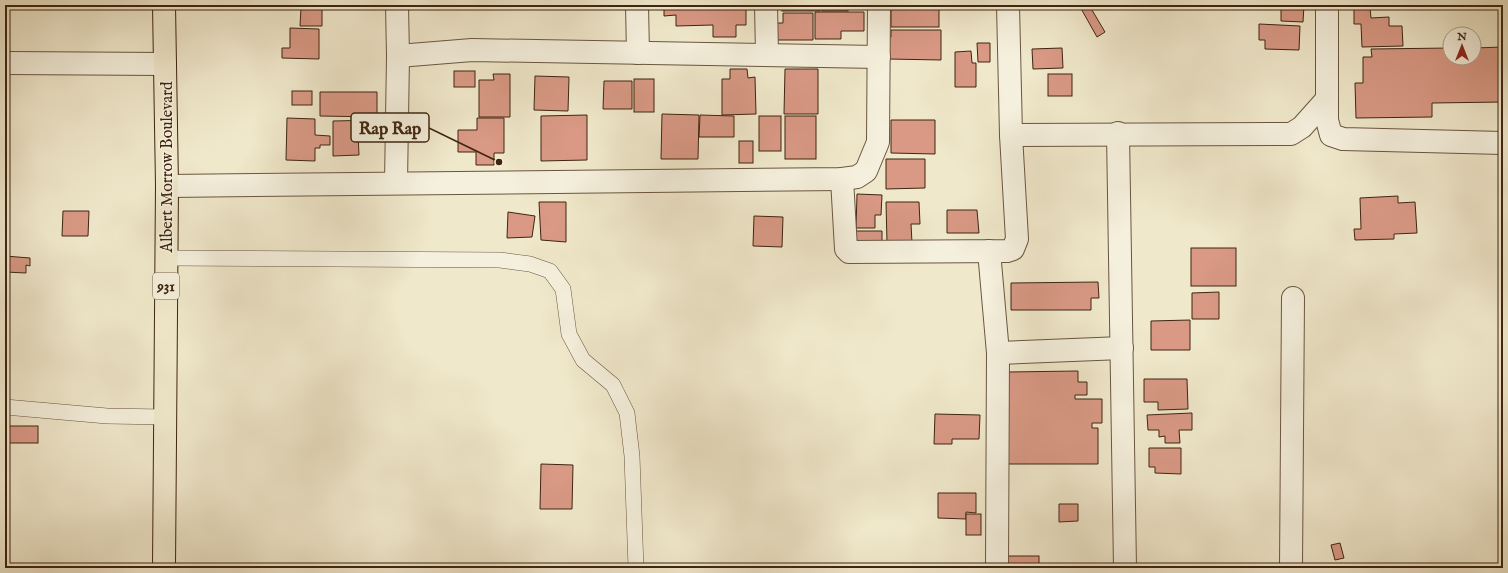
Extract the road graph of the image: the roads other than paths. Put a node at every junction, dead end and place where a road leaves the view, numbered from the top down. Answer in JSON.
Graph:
{"nodes":[{"id":1,"x":164,"y":5,"type":"edge"},
{"id":2,"x":397,"y":5,"type":"edge"},
{"id":3,"x":637,"y":5,"type":"edge"},
{"id":4,"x":766,"y":5,"type":"edge"},
{"id":5,"x":879,"y":5,"type":"edge"},
{"id":6,"x":1008,"y":5,"type":"edge"},
{"id":7,"x":1326,"y":5,"type":"edge"},
{"id":8,"x":638,"y":53,"type":"junction"},
{"id":9,"x":767,"y":54,"type":"junction"},
{"id":10,"x":398,"y":56,"type":"junction"},
{"id":11,"x":879,"y":57,"type":"junction"},
{"id":12,"x":5,"y":63,"type":"edge"},
{"id":13,"x":165,"y":64,"type":"junction"},
{"id":14,"x":1327,"y":99,"type":"junction"},
{"id":15,"x":1118,"y":133,"type":"junction"},
{"id":16,"x":1011,"y":135,"type":"junction"},
{"id":17,"x":1503,"y":143,"type":"edge"},
{"id":18,"x":842,"y":179,"type":"junction"},
{"id":19,"x":396,"y":183,"type":"junction"},
{"id":20,"x":167,"y":186,"type":"junction"},
{"id":21,"x":989,"y":251,"type":"junction"},
{"id":22,"x":167,"y":258,"type":"junction"},
{"id":23,"x":1293,"y":298,"type":"dead end"},
{"id":24,"x":1122,"y":348,"type":"junction"},
{"id":25,"x":998,"y":353,"type":"junction"},
{"id":26,"x":5,"y":407,"type":"edge"},
{"id":27,"x":164,"y":417,"type":"junction"},
{"id":28,"x":164,"y":568,"type":"edge"},
{"id":29,"x":636,"y":568,"type":"edge"},
{"id":30,"x":997,"y":568,"type":"edge"},
{"id":31,"x":1125,"y":568,"type":"edge"},
{"id":32,"x":1291,"y":568,"type":"edge"}],
"edges":[{"from":1,"to":13,"type":"highway","name":"Albert Morrow Boulevard","number":"931"},
{"from":2,"to":10,"type":"street"},
{"from":3,"to":8,"type":"street"},
{"from":4,"to":9,"type":"street"},
{"from":5,"to":11,"type":"street"},
{"from":6,"to":16,"type":"street"},
{"from":7,"to":14,"type":"street"},
{"from":8,"to":9,"type":"street"},
{"from":8,"to":10,"type":"street"},
{"from":9,"to":11,"type":"street"},
{"from":10,"to":19,"type":"street"},
{"from":11,"to":18,"type":"street"},
{"from":12,"to":13,"type":"street"},
{"from":13,"to":20,"type":"highway","name":"Albert Morrow Boulevard","number":"931"},
{"from":14,"to":15,"type":"street"},
{"from":14,"to":17,"type":"street"},
{"from":15,"to":16,"type":"street"},
{"from":15,"to":24,"type":"street"},
{"from":16,"to":21,"type":"street"},
{"from":18,"to":19,"type":"street"},
{"from":18,"to":21,"type":"street"},
{"from":19,"to":20,"type":"street"},
{"from":20,"to":22,"type":"highway","name":"Albert Morrow Boulevard","number":"931"},
{"from":21,"to":25,"type":"street"},
{"from":22,"to":27,"type":"highway","name":"Albert Morrow Boulevard","number":"931"},
{"from":22,"to":29,"type":"lane"},
{"from":23,"to":32,"type":"street"},
{"from":24,"to":25,"type":"street"},
{"from":24,"to":31,"type":"street"},
{"from":25,"to":30,"type":"street"},
{"from":26,"to":27,"type":"lane"},
{"from":27,"to":28,"type":"highway","name":"Albert Morrow Boulevard","number":"931"}]}
